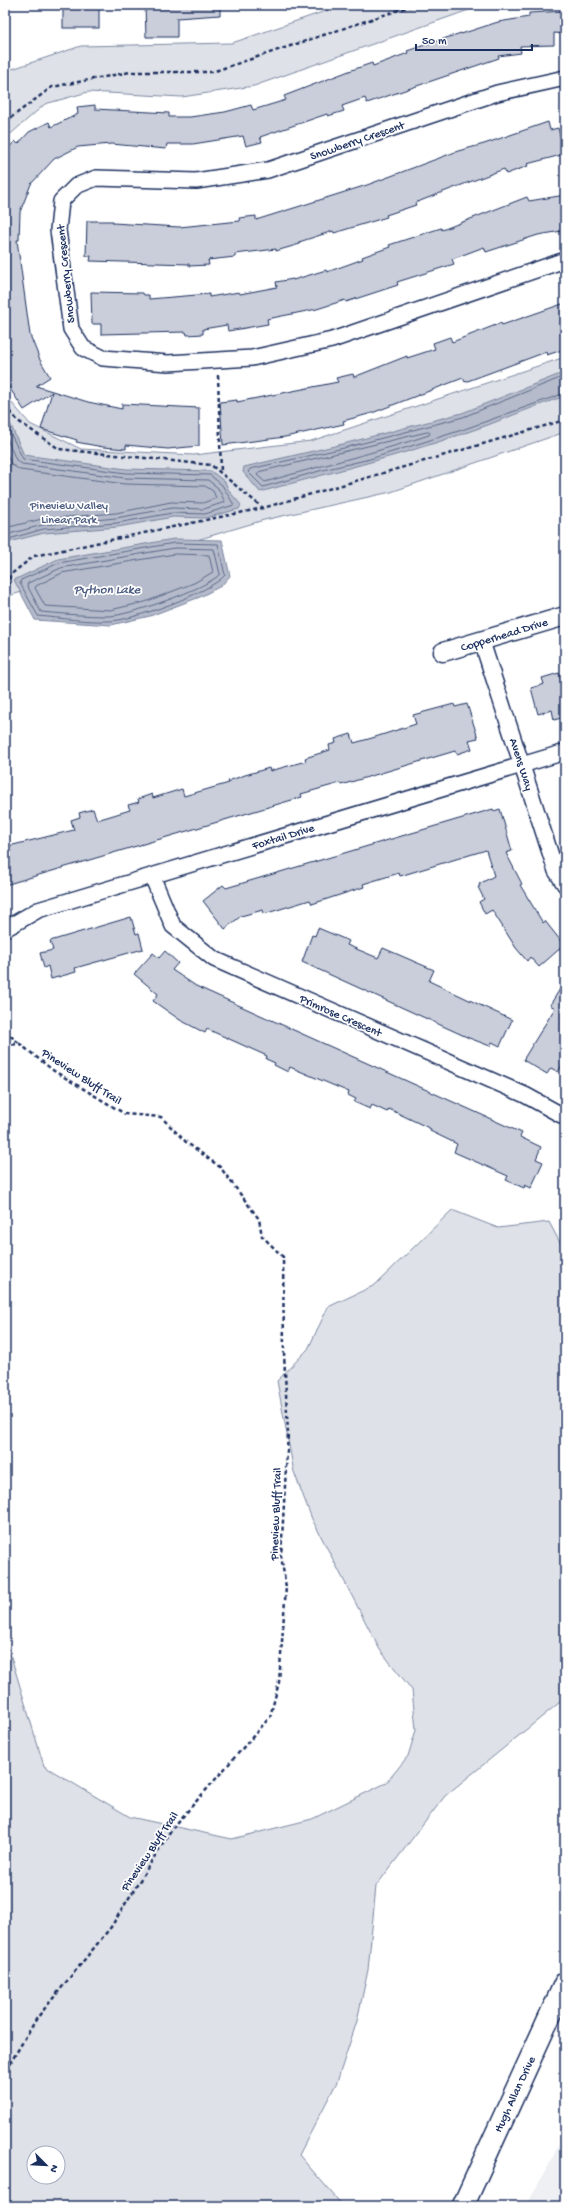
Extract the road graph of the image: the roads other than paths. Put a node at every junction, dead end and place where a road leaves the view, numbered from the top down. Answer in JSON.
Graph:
{"nodes":[{"id":1,"x":565,"y":78,"type":"edge"},
{"id":2,"x":565,"y":260,"type":"edge"},
{"id":3,"x":565,"y":616,"type":"edge"},
{"id":4,"x":482,"y":642,"type":"junction"},
{"id":5,"x":444,"y":652,"type":"dead end"},
{"id":6,"x":565,"y":752,"type":"edge"},
{"id":7,"x":522,"y":764,"type":"junction"},
{"id":8,"x":152,"y":876,"type":"junction"},
{"id":9,"x":565,"y":885,"type":"edge"},
{"id":10,"x":5,"y":929,"type":"edge"},
{"id":11,"x":565,"y":1117,"type":"edge"},
{"id":12,"x":565,"y":1983,"type":"edge"},
{"id":13,"x":463,"y":2206,"type":"edge"}],
"edges":[{"from":1,"to":2,"type":"street","name":"Snowberry Crescent"},
{"from":3,"to":4,"type":"street","name":"Copperhead Drive"},
{"from":4,"to":5,"type":"street","name":"Copperhead Drive"},
{"from":4,"to":7,"type":"street","name":"Avens Way"},
{"from":6,"to":7,"type":"street","name":"Foxtail Drive"},
{"from":7,"to":8,"type":"street","name":"Foxtail Drive"},
{"from":7,"to":9,"type":"street","name":"Avens Way"},
{"from":8,"to":10,"type":"street","name":"Foxtail Drive"},
{"from":8,"to":11,"type":"street","name":"Primrose Crescent"},
{"from":12,"to":13,"type":"main road","name":"Hugh Allan Drive"}]}
